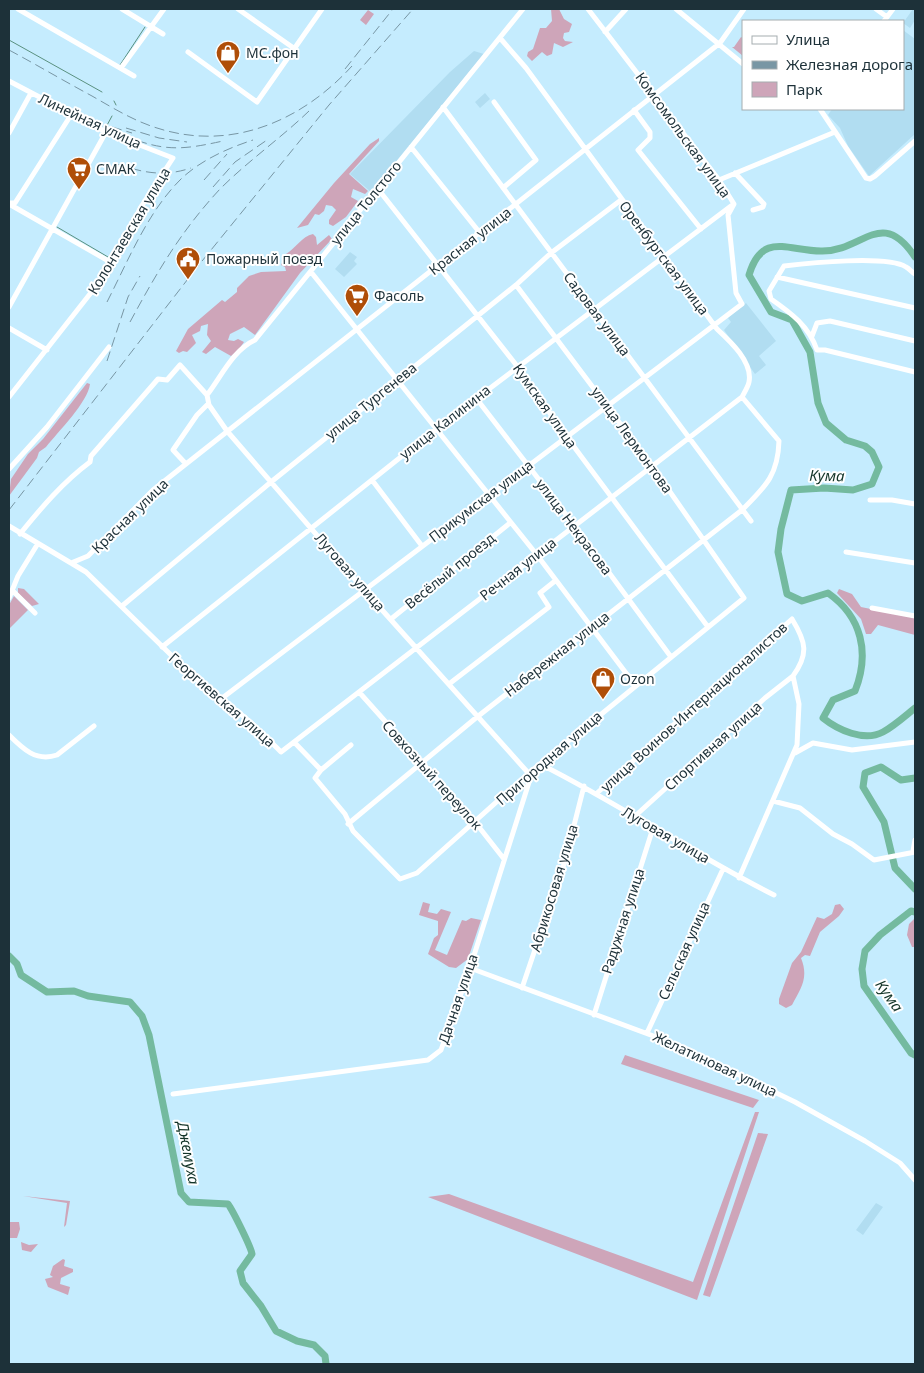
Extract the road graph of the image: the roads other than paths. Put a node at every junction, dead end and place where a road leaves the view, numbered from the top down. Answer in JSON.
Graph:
{"nodes":[{"id":1,"x":18,"y":9,"type":"edge"},
{"id":2,"x":122,"y":9,"type":"edge"},
{"id":3,"x":164,"y":9,"type":"edge"},
{"id":4,"x":240,"y":9,"type":"edge"},
{"id":5,"x":322,"y":9,"type":"edge"},
{"id":6,"x":523,"y":9,"type":"edge"},
{"id":7,"x":588,"y":9,"type":"edge"},
{"id":8,"x":626,"y":9,"type":"edge"},
{"id":9,"x":676,"y":9,"type":"edge"},
{"id":10,"x":744,"y":9,"type":"edge"},
{"id":11,"x":876,"y":9,"type":"edge"},
{"id":12,"x":893,"y":9,"type":"edge"},
{"id":13,"x":28,"y":11,"type":"edge"},
{"id":14,"x":886,"y":19,"type":"edge"},
{"id":15,"x":152,"y":26,"type":"junction"},
{"id":16,"x":605,"y":32,"type":"junction"},
{"id":17,"x":163,"y":34,"type":"dead end"},
{"id":18,"x":500,"y":38,"type":"junction"},
{"id":19,"x":720,"y":43,"type":"junction"},
{"id":20,"x":296,"y":49,"type":"junction"},
{"id":21,"x":188,"y":52,"type":"dead end"},
{"id":22,"x":742,"y":63,"type":"edge"},
{"id":23,"x":121,"y":68,"type":"junction"},
{"id":24,"x":134,"y":76,"type":"dead end"},
{"id":25,"x":9,"y":81,"type":"edge"},
{"id":26,"x":31,"y":93,"type":"junction"},
{"id":27,"x":654,"y":94,"type":"junction"},
{"id":28,"x":494,"y":102,"type":"dead end"},
{"id":29,"x":443,"y":107,"type":"junction"},
{"id":30,"x":634,"y":110,"type":"junction"},
{"id":31,"x":822,"y":110,"type":"edge"},
{"id":32,"x":71,"y":115,"type":"junction"},
{"id":33,"x":106,"y":132,"type":"junction"},
{"id":34,"x":835,"y":132,"type":"junction"},
{"id":35,"x":9,"y":133,"type":"edge"},
{"id":36,"x":915,"y":141,"type":"edge"},
{"id":37,"x":411,"y":147,"type":"junction"},
{"id":38,"x":585,"y":151,"type":"junction"},
{"id":39,"x":172,"y":158,"type":"joint"},
{"id":40,"x":735,"y":174,"type":"junction"},
{"id":41,"x":719,"y":180,"type":"junction"},
{"id":42,"x":378,"y":188,"type":"junction"},
{"id":43,"x":503,"y":188,"type":"junction"},
{"id":44,"x":621,"y":200,"type":"junction"},
{"id":45,"x":9,"y":204,"type":"edge"},
{"id":46,"x":516,"y":204,"type":"junction"},
{"id":47,"x":734,"y":204,"type":"junction"},
{"id":48,"x":753,"y":210,"type":"dead end"},
{"id":49,"x":54,"y":228,"type":"junction"},
{"id":50,"x":701,"y":229,"type":"junction"},
{"id":51,"x":480,"y":233,"type":"junction"},
{"id":52,"x":551,"y":254,"type":"junction"},
{"id":53,"x":664,"y":257,"type":"junction"},
{"id":54,"x":112,"y":263,"type":"junction"},
{"id":55,"x":439,"y":265,"type":"junction"},
{"id":56,"x":311,"y":272,"type":"junction"},
{"id":57,"x":915,"y":274,"type":"edge"},
{"id":58,"x":777,"y":277,"type":"junction"},
{"id":59,"x":516,"y":285,"type":"junction"},
{"id":60,"x":742,"y":304,"type":"joint"},
{"id":61,"x":9,"y":307,"type":"edge"},
{"id":62,"x":915,"y":308,"type":"edge"},
{"id":63,"x":594,"y":310,"type":"junction"},
{"id":64,"x":478,"y":315,"type":"junction"},
{"id":65,"x":715,"y":326,"type":"junction"},
{"id":66,"x":9,"y":328,"type":"edge"},
{"id":67,"x":357,"y":330,"type":"junction"},
{"id":68,"x":812,"y":336,"type":"junction"},
{"id":69,"x":557,"y":337,"type":"junction"},
{"id":70,"x":915,"y":341,"type":"edge"},
{"id":71,"x":109,"y":347,"type":"dead end"},
{"id":72,"x":47,"y":350,"type":"junction"},
{"id":73,"x":517,"y":366,"type":"junction"},
{"id":74,"x":915,"y":372,"type":"edge"},
{"id":75,"x":644,"y":378,"type":"junction"},
{"id":76,"x":398,"y":379,"type":"junction"},
{"id":77,"x":207,"y":395,"type":"junction"},
{"id":78,"x":742,"y":397,"type":"junction"},
{"id":79,"x":9,"y":398,"type":"edge"},
{"id":80,"x":476,"y":398,"type":"junction"},
{"id":81,"x":208,"y":404,"type":"junction"},
{"id":82,"x":607,"y":406,"type":"junction"},
{"id":83,"x":436,"y":429,"type":"junction"},
{"id":84,"x":227,"y":431,"type":"junction"},
{"id":85,"x":566,"y":436,"type":"junction"},
{"id":86,"x":689,"y":438,"type":"junction"},
{"id":87,"x":186,"y":464,"type":"junction"},
{"id":88,"x":528,"y":466,"type":"junction"},
{"id":89,"x":652,"y":466,"type":"junction"},
{"id":90,"x":9,"y":469,"type":"edge"},
{"id":91,"x":372,"y":480,"type":"junction"},
{"id":92,"x":271,"y":482,"type":"junction"},
{"id":93,"x":488,"y":495,"type":"junction"},
{"id":94,"x":612,"y":497,"type":"junction"},
{"id":95,"x":870,"y":500,"type":"dead end"},
{"id":96,"x":915,"y":504,"type":"edge"},
{"id":97,"x":742,"y":510,"type":"junction"},
{"id":98,"x":751,"y":521,"type":"dead end"},
{"id":99,"x":510,"y":523,"type":"junction"},
{"id":100,"x":574,"y":525,"type":"junction"},
{"id":101,"x":9,"y":526,"type":"edge"},
{"id":102,"x":312,"y":527,"type":"junction"},
{"id":103,"x":20,"y":534,"type":"junction"},
{"id":104,"x":704,"y":539,"type":"junction"},
{"id":105,"x":37,"y":545,"type":"junction"},
{"id":106,"x":422,"y":546,"type":"junction"},
{"id":107,"x":846,"y":552,"type":"dead end"},
{"id":108,"x":537,"y":555,"type":"junction"},
{"id":109,"x":86,"y":557,"type":"junction"},
{"id":110,"x":71,"y":563,"type":"junction"},
{"id":111,"x":915,"y":563,"type":"edge"},
{"id":112,"x":666,"y":569,"type":"junction"},
{"id":113,"x":86,"y":572,"type":"junction"},
{"id":114,"x":555,"y":581,"type":"junction"},
{"id":115,"x":12,"y":590,"type":"junction"},
{"id":116,"x":365,"y":590,"type":"junction"},
{"id":117,"x":9,"y":598,"type":"edge"},
{"id":118,"x":629,"y":598,"type":"junction"},
{"id":119,"x":744,"y":598,"type":"joint"},
{"id":120,"x":122,"y":606,"type":"junction"},
{"id":121,"x":872,"y":608,"type":"dead end"},
{"id":122,"x":35,"y":613,"type":"dead end"},
{"id":123,"x":915,"y":616,"type":"edge"},
{"id":124,"x":391,"y":619,"type":"junction"},
{"id":125,"x":592,"y":627,"type":"junction"},
{"id":126,"x":708,"y":627,"type":"junction"},
{"id":127,"x":162,"y":647,"type":"junction"},
{"id":128,"x":417,"y":648,"type":"junction"},
{"id":129,"x":671,"y":657,"type":"junction"},
{"id":130,"x":793,"y":676,"type":"junction"},
{"id":131,"x":449,"y":684,"type":"junction"},
{"id":132,"x":635,"y":685,"type":"junction"},
{"id":133,"x":359,"y":692,"type":"junction"},
{"id":134,"x":221,"y":699,"type":"junction"},
{"id":135,"x":477,"y":717,"type":"junction"},
{"id":136,"x":94,"y":726,"type":"dead end"},
{"id":137,"x":9,"y":735,"type":"edge"},
{"id":138,"x":294,"y":742,"type":"junction"},
{"id":139,"x":915,"y":742,"type":"edge"},
{"id":140,"x":351,"y":745,"type":"dead end"},
{"id":141,"x":794,"y":754,"type":"junction"},
{"id":142,"x":420,"y":763,"type":"junction"},
{"id":143,"x":540,"y":764,"type":"junction"},
{"id":144,"x":321,"y":770,"type":"junction"},
{"id":145,"x":528,"y":773,"type":"junction"},
{"id":146,"x":584,"y":786,"type":"junction"},
{"id":147,"x":596,"y":794,"type":"junction"},
{"id":148,"x":773,"y":801,"type":"junction"},
{"id":149,"x":634,"y":817,"type":"junction"},
{"id":150,"x":475,"y":822,"type":"junction"},
{"id":151,"x":348,"y":824,"type":"junction"},
{"id":152,"x":653,"y":828,"type":"junction"},
{"id":153,"x":915,"y":840,"type":"edge"},
{"id":154,"x":914,"y":852,"type":"edge"},
{"id":155,"x":504,"y":859,"type":"junction"},
{"id":156,"x":723,"y":869,"type":"junction"},
{"id":157,"x":739,"y":878,"type":"junction"},
{"id":158,"x":774,"y":895,"type":"dead end"},
{"id":159,"x":470,"y":968,"type":"junction"},
{"id":160,"x":522,"y":988,"type":"junction"},
{"id":161,"x":594,"y":1015,"type":"junction"},
{"id":162,"x":647,"y":1033,"type":"junction"},
{"id":163,"x":173,"y":1094,"type":"dead end"},
{"id":164,"x":915,"y":1180,"type":"edge"}],
"edges":[{"from":1,"to":13,"type":"street"},
{"from":2,"to":15,"type":"street"},
{"from":3,"to":15,"type":"street"},
{"from":4,"to":20,"type":"street"},
{"from":5,"to":20,"type":"street"},
{"from":6,"to":18,"type":"street","name":"улица Толстого"},
{"from":7,"to":16,"type":"street","name":"Комсомольская улица"},
{"from":8,"to":16,"type":"street"},
{"from":9,"to":19,"type":"street"},
{"from":10,"to":19,"type":"street","name":"Красная улица"},
{"from":11,"to":14,"type":"street"},
{"from":12,"to":14,"type":"street"},
{"from":13,"to":23,"type":"street"},
{"from":15,"to":17,"type":"street"},
{"from":15,"to":23,"type":"street"},
{"from":16,"to":27,"type":"street","name":"Комсомольская улица"},
{"from":18,"to":29,"type":"street","name":"улица Толстого"},
{"from":18,"to":38,"type":"street","name":"Оренбургская улица"},
{"from":19,"to":22,"type":"street"},
{"from":19,"to":27,"type":"street","name":"Красная улица"},
{"from":20,"to":21,"type":"street"},
{"from":23,"to":24,"type":"street"},
{"from":25,"to":26,"type":"street","name":"Линейная улица"},
{"from":26,"to":32,"type":"street","name":"Линейная улица"},
{"from":26,"to":35,"type":"street"},
{"from":27,"to":30,"type":"street","name":"Красная улица"},
{"from":27,"to":41,"type":"street","name":"Комсомольская улица"},
{"from":28,"to":43,"type":"street"},
{"from":29,"to":37,"type":"street","name":"улица Толстого"},
{"from":29,"to":43,"type":"street","name":"Садовая улица"},
{"from":30,"to":38,"type":"street","name":"Красная улица"},
{"from":30,"to":50,"type":"street"},
{"from":31,"to":34,"type":"street"},
{"from":32,"to":33,"type":"street","name":"Линейная улица"},
{"from":32,"to":45,"type":"street"},
{"from":33,"to":39,"type":"street","name":"Линейная улица"},
{"from":33,"to":49,"type":"street"},
{"from":34,"to":36,"type":"street"},
{"from":34,"to":40,"type":"street"},
{"from":37,"to":42,"type":"street","name":"улица Толстого"},
{"from":37,"to":51,"type":"street"},
{"from":38,"to":44,"type":"street","name":"Оренбургская улица"},
{"from":38,"to":46,"type":"street","name":"Красная улица"},
{"from":39,"to":54,"type":"street","name":"Колонтаевская улица"},
{"from":40,"to":41,"type":"street"},
{"from":40,"to":48,"type":"street"},
{"from":41,"to":47,"type":"street","name":"Комсомольская улица"},
{"from":42,"to":55,"type":"street","name":"Кумская улица"},
{"from":42,"to":56,"type":"street","name":"улица Толстого"},
{"from":43,"to":46,"type":"street","name":"Садовая улица"},
{"from":44,"to":52,"type":"street","name":"улица Тургенева"},
{"from":44,"to":53,"type":"street","name":"Оренбургская улица"},
{"from":45,"to":49,"type":"street"},
{"from":46,"to":51,"type":"street","name":"Красная улица"},
{"from":46,"to":52,"type":"street","name":"Садовая улица"},
{"from":47,"to":50,"type":"street","name":"улица Калинина"},
{"from":47,"to":60,"type":"street","name":"Комсомольская улица"},
{"from":49,"to":54,"type":"street"},
{"from":49,"to":61,"type":"street"},
{"from":50,"to":53,"type":"street","name":"улица Калинина"},
{"from":51,"to":55,"type":"street","name":"Красная улица"},
{"from":52,"to":59,"type":"street","name":"улица Тургенева"},
{"from":52,"to":63,"type":"street","name":"Садовая улица"},
{"from":53,"to":63,"type":"street","name":"улица Калинина"},
{"from":53,"to":65,"type":"street","name":"Оренбургская улица"},
{"from":54,"to":72,"type":"street","name":"Колонтаевская улица"},
{"from":55,"to":64,"type":"street","name":"Кумская улица"},
{"from":55,"to":67,"type":"street","name":"Красная улица"},
{"from":56,"to":67,"type":"street"},
{"from":56,"to":77,"type":"street","name":"улица Толстого"},
{"from":57,"to":58,"type":"street"},
{"from":58,"to":62,"type":"street"},
{"from":58,"to":68,"type":"street"},
{"from":59,"to":64,"type":"street","name":"улица Тургенева"},
{"from":59,"to":69,"type":"street","name":"улица Лермонтова"},
{"from":60,"to":65,"type":"street","name":"Прикумская улица"},
{"from":63,"to":69,"type":"street","name":"улица Калинина"},
{"from":63,"to":75,"type":"street","name":"Садовая улица"},
{"from":64,"to":73,"type":"street","name":"Кумская улица"},
{"from":64,"to":76,"type":"street","name":"улица Тургенева"},
{"from":65,"to":75,"type":"street","name":"Прикумская улица"},
{"from":65,"to":78,"type":"street","name":"Оренбургская улица"},
{"from":66,"to":72,"type":"street"},
{"from":67,"to":76,"type":"street"},
{"from":67,"to":84,"type":"street","name":"Красная улица"},
{"from":68,"to":70,"type":"street"},
{"from":68,"to":74,"type":"street"},
{"from":69,"to":73,"type":"street","name":"улица Калинина"},
{"from":69,"to":82,"type":"street","name":"улица Лермонтова"},
{"from":71,"to":90,"type":"street"},
{"from":72,"to":79,"type":"street","name":"Колонтаевская улица"},
{"from":73,"to":80,"type":"street","name":"улица Калинина"},
{"from":73,"to":85,"type":"street","name":"Кумская улица"},
{"from":75,"to":82,"type":"street","name":"Прикумская улица"},
{"from":75,"to":86,"type":"street","name":"Садовая улица"},
{"from":76,"to":83,"type":"street"},
{"from":76,"to":92,"type":"street","name":"улица Тургенева"},
{"from":77,"to":81,"type":"street","name":"Луговая улица"},
{"from":77,"to":103,"type":"street"},
{"from":78,"to":86,"type":"street","name":"Речная улица"},
{"from":78,"to":97,"type":"street","name":"Набережная улица"},
{"from":80,"to":83,"type":"street","name":"улица Калинина"},
{"from":80,"to":88,"type":"street","name":"улица Некрасова"},
{"from":81,"to":84,"type":"street","name":"Луговая улица"},
{"from":81,"to":87,"type":"street"},
{"from":82,"to":85,"type":"street","name":"Прикумская улица"},
{"from":82,"to":89,"type":"street","name":"улица Лермонтова"},
{"from":83,"to":91,"type":"street","name":"улица Калинина"},
{"from":83,"to":93,"type":"street"},
{"from":84,"to":87,"type":"street","name":"Красная улица"},
{"from":84,"to":92,"type":"street","name":"Луговая улица"},
{"from":85,"to":88,"type":"street","name":"Прикумская улица"},
{"from":85,"to":94,"type":"street","name":"Кумская улица"},
{"from":86,"to":89,"type":"street","name":"Речная улица"},
{"from":86,"to":97,"type":"street","name":"Садовая улица"},
{"from":87,"to":109,"type":"street","name":"Красная улица"},
{"from":88,"to":93,"type":"street","name":"Прикумская улица"},
{"from":88,"to":100,"type":"street","name":"улица Некрасова"},
{"from":89,"to":94,"type":"street","name":"Речная улица"},
{"from":89,"to":104,"type":"street","name":"улица Лермонтова"},
{"from":91,"to":102,"type":"street","name":"улица Калинина"},
{"from":91,"to":106,"type":"street"},
{"from":92,"to":102,"type":"street","name":"Луговая улица"},
{"from":92,"to":120,"type":"street","name":"улица Тургенева"},
{"from":93,"to":99,"type":"street"},
{"from":93,"to":106,"type":"street","name":"Прикумская улица"},
{"from":94,"to":100,"type":"street","name":"Речная улица"},
{"from":94,"to":112,"type":"street","name":"Кумская улица"},
{"from":95,"to":96,"type":"street"},
{"from":97,"to":98,"type":"street","name":"Садовая улица"},
{"from":97,"to":104,"type":"street","name":"Набережная улица"},
{"from":99,"to":108,"type":"street"},
{"from":99,"to":124,"type":"street","name":"Весёлый проезд"},
{"from":100,"to":108,"type":"street","name":"Речная улица"},
{"from":100,"to":118,"type":"street","name":"улица Некрасова"},
{"from":101,"to":103,"type":"street","name":"Георгиевская улица"},
{"from":102,"to":116,"type":"street","name":"Луговая улица"},
{"from":102,"to":127,"type":"street","name":"улица Калинина"},
{"from":103,"to":105,"type":"street","name":"Георгиевская улица"},
{"from":104,"to":112,"type":"street","name":"Набережная улица"},
{"from":104,"to":119,"type":"street","name":"улица Лермонтова"},
{"from":105,"to":110,"type":"street","name":"Георгиевская улица"},
{"from":105,"to":115,"type":"street"},
{"from":106,"to":116,"type":"street","name":"Прикумская улица"},
{"from":107,"to":111,"type":"street"},
{"from":108,"to":114,"type":"street"},
{"from":108,"to":128,"type":"street","name":"Речная улица"},
{"from":109,"to":110,"type":"street","name":"Красная улица"},
{"from":109,"to":113,"type":"street"},
{"from":110,"to":113,"type":"street","name":"Георгиевская улица"},
{"from":112,"to":118,"type":"street","name":"Набережная улица"},
{"from":112,"to":126,"type":"street","name":"Кумская улица"},
{"from":113,"to":120,"type":"street","name":"Георгиевская улица"},
{"from":114,"to":125,"type":"street"},
{"from":114,"to":131,"type":"street"},
{"from":115,"to":117,"type":"street"},
{"from":115,"to":122,"type":"street"},
{"from":116,"to":124,"type":"street","name":"Луговая улица"},
{"from":116,"to":134,"type":"street","name":"Прикумская улица"},
{"from":118,"to":125,"type":"street","name":"Набережная улица"},
{"from":118,"to":129,"type":"street","name":"улица Некрасова"},
{"from":119,"to":126,"type":"street","name":"Пригородная улица"},
{"from":120,"to":127,"type":"street","name":"Георгиевская улица"},
{"from":121,"to":123,"type":"street"},
{"from":124,"to":128,"type":"street","name":"Луговая улица"},
{"from":125,"to":132,"type":"street"},
{"from":125,"to":135,"type":"street","name":"Набережная улица"},
{"from":126,"to":129,"type":"street","name":"Пригородная улица"},
{"from":127,"to":134,"type":"street","name":"Георгиевская улица"},
{"from":128,"to":131,"type":"street","name":"Луговая улица"},
{"from":128,"to":133,"type":"street","name":"Речная улица"},
{"from":129,"to":132,"type":"street","name":"Пригородная улица"},
{"from":130,"to":141,"type":"street"},
{"from":130,"to":147,"type":"street","name":"улица Воинов-Интернационалистов"},
{"from":130,"to":149,"type":"street","name":"Спортивная улица"},
{"from":131,"to":135,"type":"street","name":"Луговая улица"},
{"from":132,"to":143,"type":"street","name":"Пригородная улица"},
{"from":133,"to":138,"type":"street","name":"Речная улица"},
{"from":133,"to":142,"type":"street","name":"Совхозный переулок"},
{"from":134,"to":138,"type":"street","name":"Георгиевская улица"},
{"from":135,"to":142,"type":"street","name":"Набережная улица"},
{"from":135,"to":145,"type":"street","name":"Луговая улица"},
{"from":136,"to":137,"type":"street"},
{"from":138,"to":144,"type":"street","name":"Георгиевская улица"},
{"from":139,"to":141,"type":"street"},
{"from":140,"to":144,"type":"street"},
{"from":141,"to":148,"type":"street"},
{"from":142,"to":150,"type":"street","name":"Совхозный переулок"},
{"from":142,"to":151,"type":"street","name":"Набережная улица"},
{"from":143,"to":145,"type":"street","name":"Пригородная улица"},
{"from":143,"to":146,"type":"street","name":"Луговая улица"},
{"from":144,"to":151,"type":"street"},
{"from":145,"to":150,"type":"street","name":"Пригородная улица"},
{"from":145,"to":155,"type":"street","name":"Дачная улица"},
{"from":146,"to":147,"type":"street","name":"Луговая улица"},
{"from":146,"to":160,"type":"street","name":"Абрикосовая улица"},
{"from":147,"to":149,"type":"street","name":"Луговая улица"},
{"from":148,"to":154,"type":"street"},
{"from":148,"to":157,"type":"street"},
{"from":149,"to":152,"type":"street","name":"Луговая улица"},
{"from":150,"to":151,"type":"street","name":"Пригородная улица"},
{"from":150,"to":155,"type":"street","name":"Совхозный переулок"},
{"from":152,"to":156,"type":"street","name":"Луговая улица"},
{"from":152,"to":161,"type":"street","name":"Радужная улица"},
{"from":153,"to":154,"type":"street"},
{"from":155,"to":159,"type":"street","name":"Дачная улица"},
{"from":156,"to":157,"type":"street","name":"Луговая улица"},
{"from":156,"to":162,"type":"street","name":"Сельская улица"},
{"from":157,"to":158,"type":"street","name":"Луговая улица"},
{"from":159,"to":160,"type":"street","name":"Желатиновая улица"},
{"from":159,"to":163,"type":"street","name":"Дачная улица"},
{"from":160,"to":161,"type":"street","name":"Желатиновая улица"},
{"from":161,"to":162,"type":"street","name":"Желатиновая улица"},
{"from":162,"to":164,"type":"street","name":"Желатиновая улица"}]}
